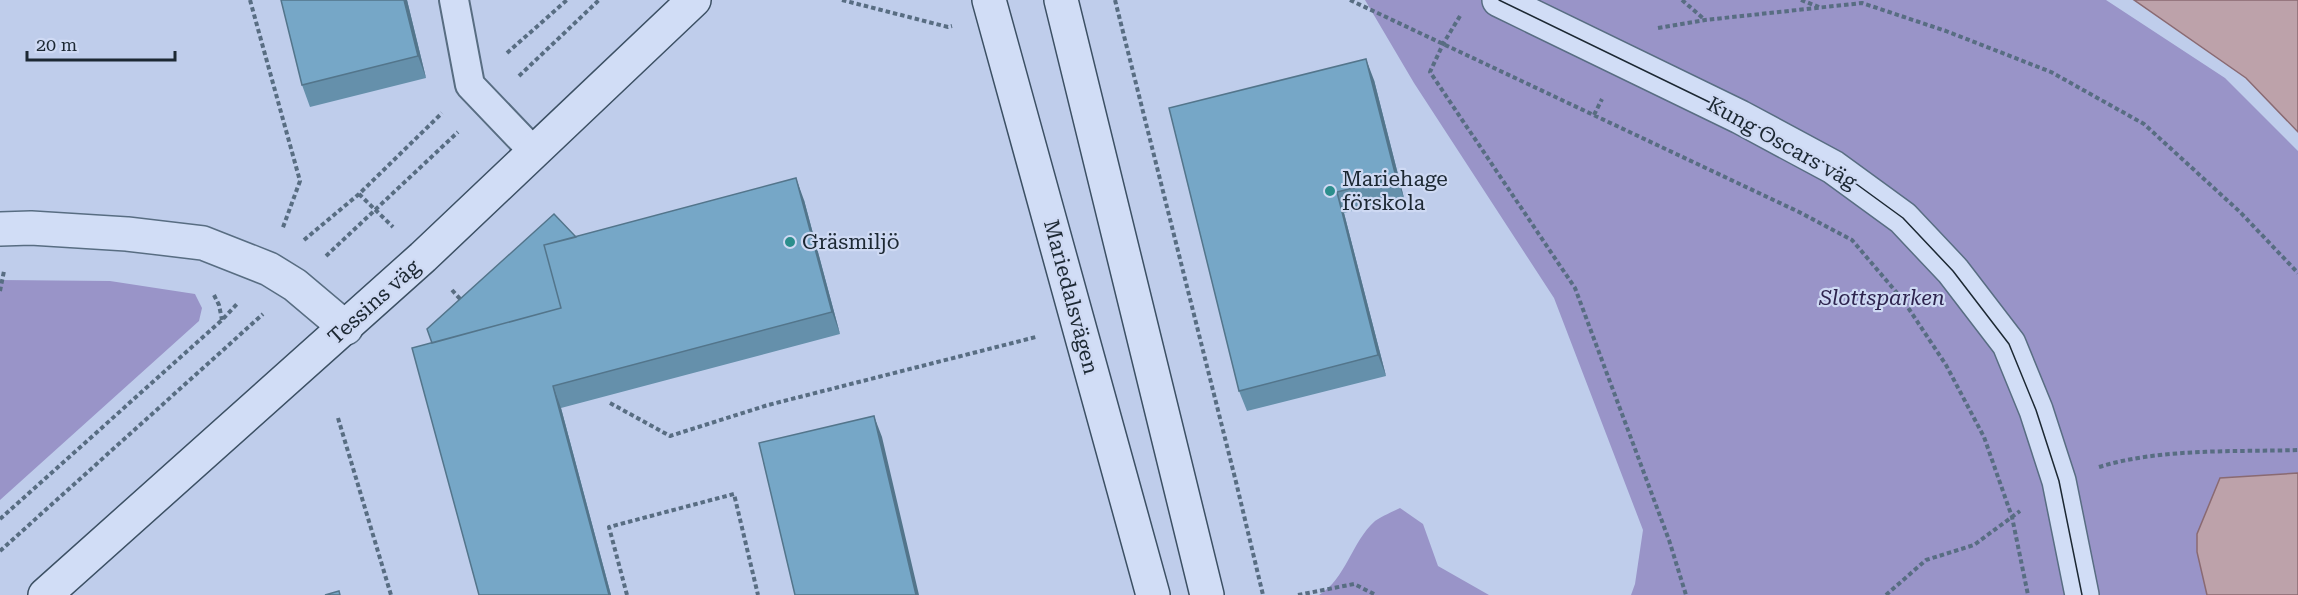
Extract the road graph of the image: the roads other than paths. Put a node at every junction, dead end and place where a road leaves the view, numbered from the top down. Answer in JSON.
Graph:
{"nodes":[{"id":1,"x":454,"y":0,"type":"edge"},
{"id":2,"x":694,"y":0,"type":"edge"},
{"id":3,"x":988,"y":0,"type":"edge"},
{"id":4,"x":1060,"y":0,"type":"edge"},
{"id":5,"x":1499,"y":0,"type":"edge"},
{"id":6,"x":534,"y":152,"type":"junction"},
{"id":7,"x":0,"y":229,"type":"edge"},
{"id":8,"x":346,"y":328,"type":"junction"},
{"id":9,"x":45,"y":595,"type":"edge"},
{"id":10,"x":1154,"y":595,"type":"edge"},
{"id":11,"x":1207,"y":595,"type":"edge"},
{"id":12,"x":2082,"y":595,"type":"edge"}],
"edges":[{"from":1,"to":6,"type":"lane"},
{"from":2,"to":6,"type":"street","name":"Tessins väg"},
{"from":3,"to":10,"type":"street","name":"Mariedalsvägen"},
{"from":4,"to":11,"type":"street"},
{"from":5,"to":12,"type":"street","name":"Kung Oscars väg"},
{"from":6,"to":8,"type":"street","name":"Tessins väg"},
{"from":7,"to":8,"type":"street"},
{"from":8,"to":9,"type":"street","name":"Tessins väg"}]}
